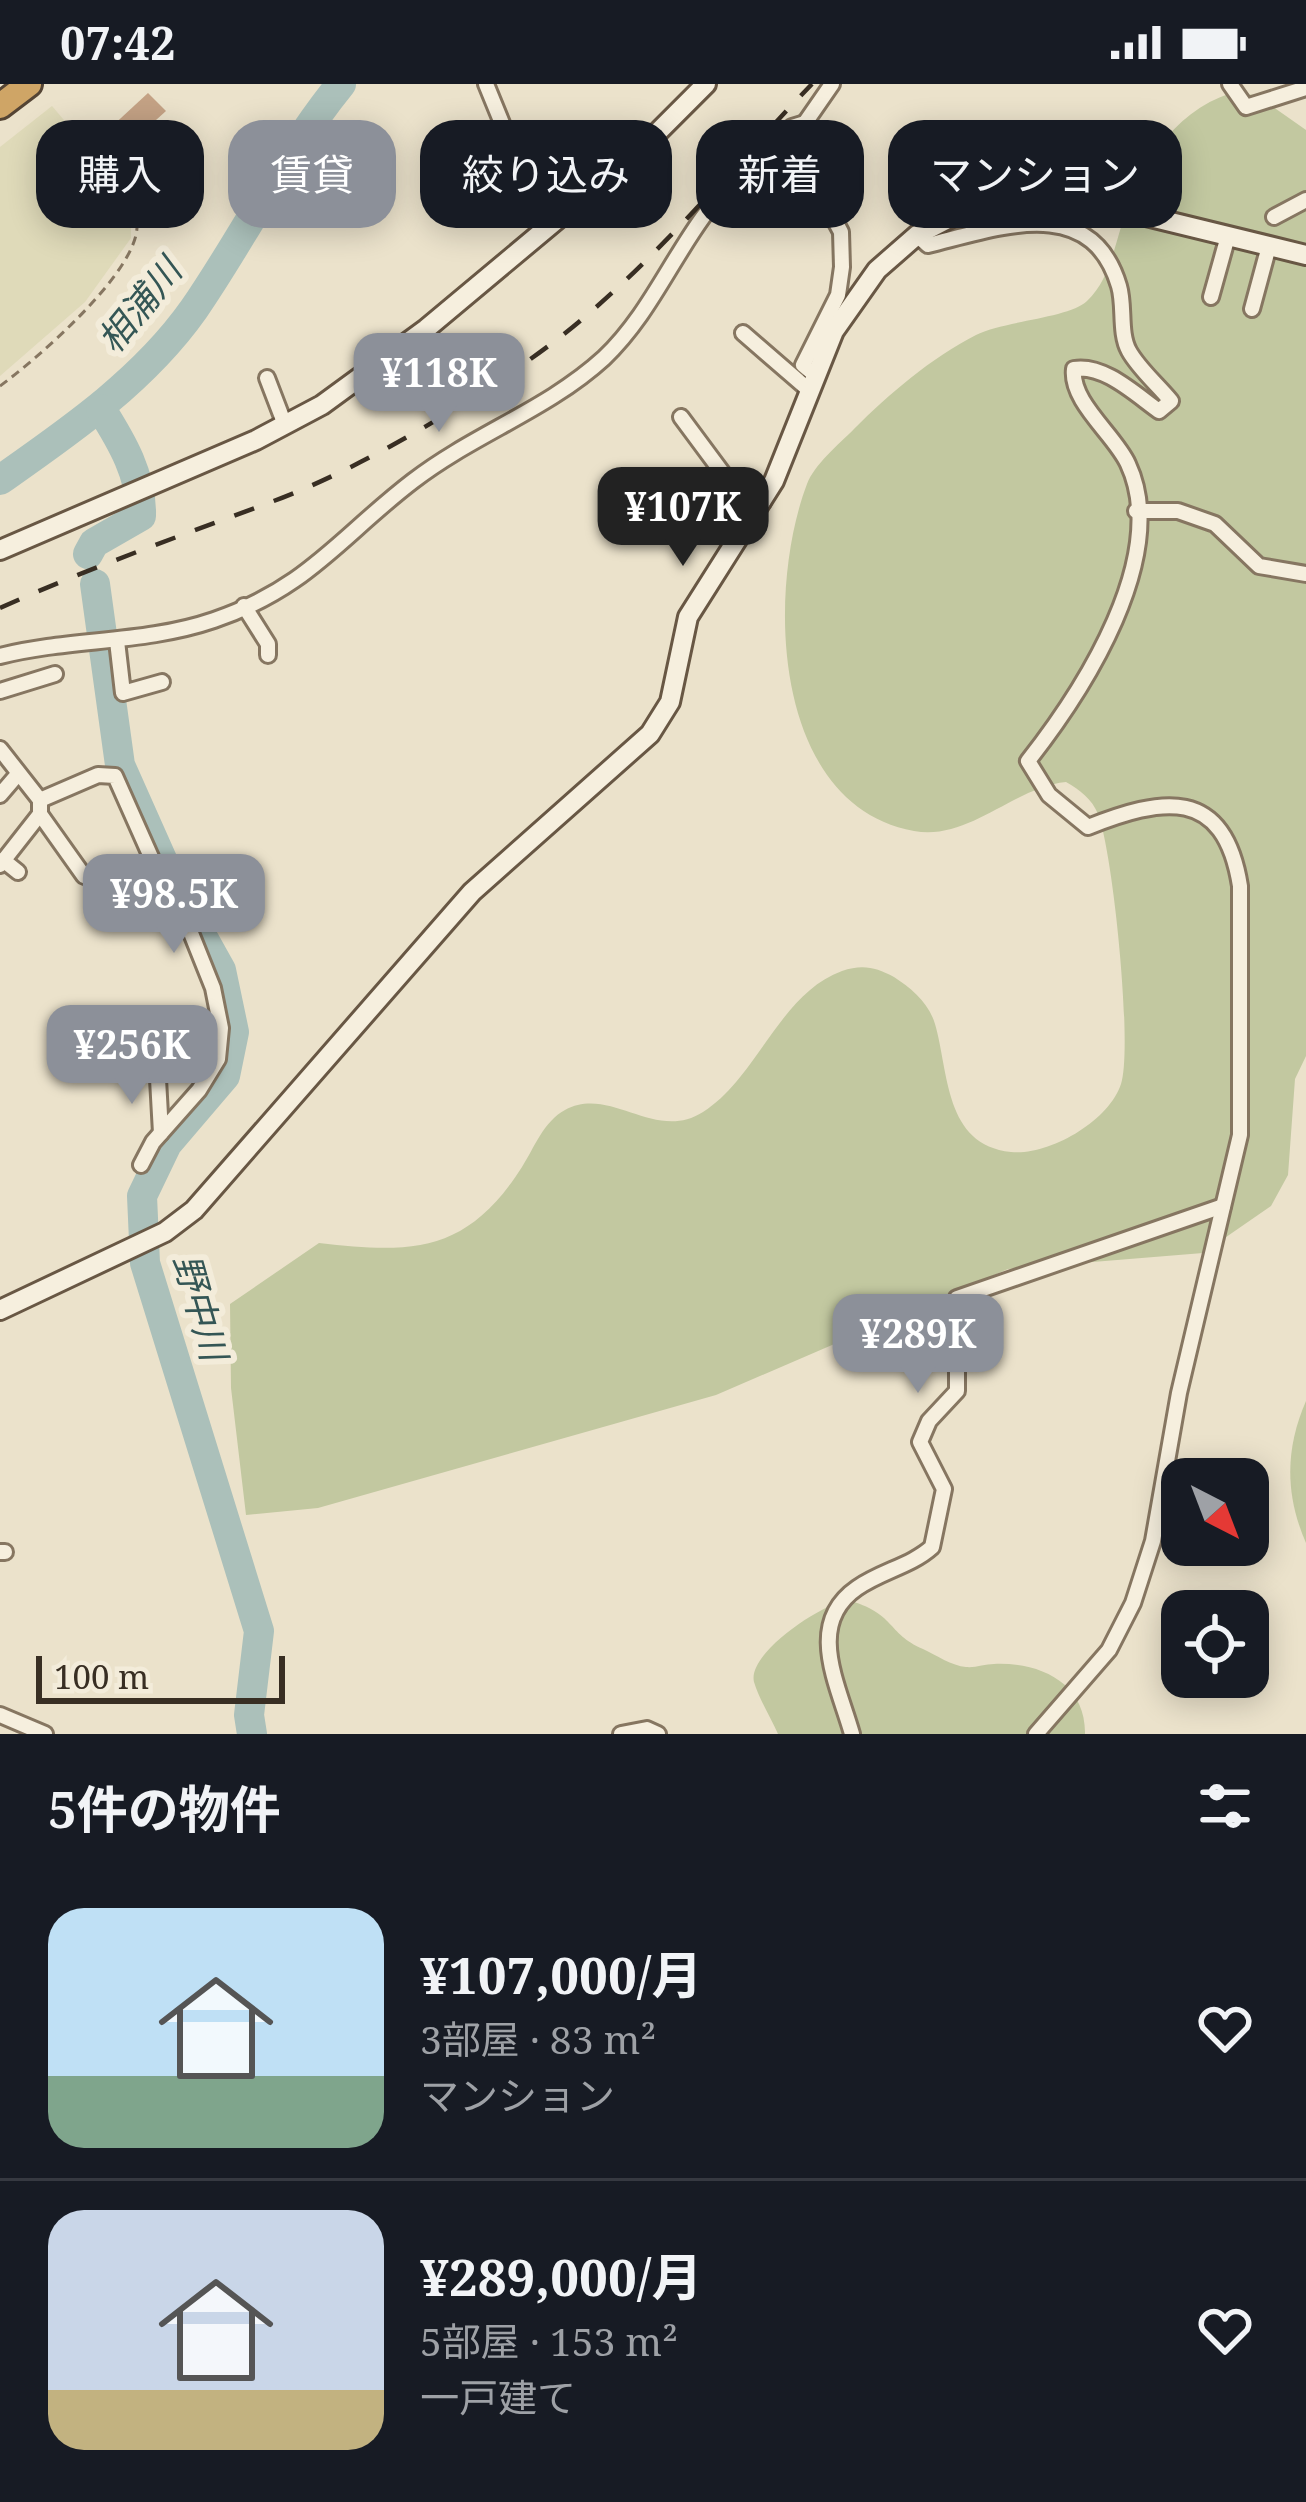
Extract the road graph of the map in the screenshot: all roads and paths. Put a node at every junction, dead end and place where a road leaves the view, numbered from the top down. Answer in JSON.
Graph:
{"nodes":[{"id":1,"x":29,"y":84,"type":"edge"},
{"id":2,"x":487,"y":84,"type":"edge"},
{"id":3,"x":706,"y":84,"type":"edge"},
{"id":4,"x":832,"y":84,"type":"edge"},
{"id":5,"x":1230,"y":84,"type":"edge"},
{"id":6,"x":1306,"y":88,"type":"edge"},
{"id":7,"x":0,"y":106,"type":"edge"},
{"id":8,"x":501,"y":120,"type":"edge"},
{"id":9,"x":666,"y":120,"type":"edge"},
{"id":10,"x":807,"y":120,"type":"edge"},
{"id":11,"x":1306,"y":200,"type":"edge"},
{"id":12,"x":1274,"y":218,"type":"dead end"},
{"id":13,"x":137,"y":228,"type":"edge"},
{"id":14,"x":546,"y":228,"type":"edge"},
{"id":15,"x":697,"y":228,"type":"edge"},
{"id":16,"x":839,"y":228,"type":"edge"},
{"id":17,"x":917,"y":235,"type":"junction"},
{"id":18,"x":1228,"y":236,"type":"junction"},
{"id":19,"x":1269,"y":246,"type":"junction"},
{"id":20,"x":1306,"y":255,"type":"edge"},
{"id":21,"x":1211,"y":297,"type":"dead end"},
{"id":22,"x":1252,"y":309,"type":"dead end"},
{"id":23,"x":743,"y":333,"type":"dead end"},
{"id":24,"x":267,"y":377,"type":"dead end"},
{"id":25,"x":813,"y":383,"type":"junction"},
{"id":26,"x":0,"y":386,"type":"edge"},
{"id":27,"x":681,"y":417,"type":"dead end"},
{"id":28,"x":285,"y":425,"type":"junction"},
{"id":29,"x":763,"y":502,"type":"junction"},
{"id":30,"x":1136,"y":511,"type":"junction"},
{"id":31,"x":0,"y":550,"type":"edge"},
{"id":32,"x":1306,"y":574,"type":"edge"},
{"id":33,"x":244,"y":606,"type":"junction"},
{"id":34,"x":117,"y":641,"type":"junction"},
{"id":35,"x":268,"y":655,"type":"dead end"},
{"id":36,"x":0,"y":656,"type":"edge"},
{"id":37,"x":55,"y":674,"type":"dead end"},
{"id":38,"x":162,"y":682,"type":"dead end"},
{"id":39,"x":0,"y":691,"type":"edge"},
{"id":40,"x":0,"y":749,"type":"edge"},
{"id":41,"x":18,"y":774,"type":"junction"},
{"id":42,"x":0,"y":795,"type":"edge"},
{"id":43,"x":40,"y":807,"type":"junction"},
{"id":44,"x":2,"y":862,"type":"edge"},
{"id":45,"x":18,"y":872,"type":"dead end"},
{"id":46,"x":84,"y":876,"type":"dead end"},
{"id":47,"x":158,"y":1079,"type":"dead end"},
{"id":48,"x":161,"y":1133,"type":"junction"},
{"id":49,"x":141,"y":1165,"type":"dead end"},
{"id":50,"x":1223,"y":1206,"type":"junction"},
{"id":51,"x":0,"y":1310,"type":"edge"},
{"id":52,"x":0,"y":1715,"type":"edge"},
{"id":53,"x":45,"y":1734,"type":"edge"},
{"id":54,"x":621,"y":1734,"type":"edge"},
{"id":55,"x":658,"y":1734,"type":"edge"},
{"id":56,"x":851,"y":1734,"type":"edge"},
{"id":57,"x":1036,"y":1734,"type":"edge"}],
"edges":[{"from":1,"to":7,"type":"highway"},
{"from":2,"to":8,"type":"street"},
{"from":3,"to":9,"type":"street"},
{"from":4,"to":10,"type":"street"},
{"from":5,"to":6,"type":"street"},
{"from":11,"to":12,"type":"street"},
{"from":13,"to":26,"type":"path"},
{"from":14,"to":28,"type":"street"},
{"from":15,"to":33,"type":"street"},
{"from":16,"to":25,"type":"street"},
{"from":17,"to":18,"type":"street"},
{"from":17,"to":25,"type":"street"},
{"from":17,"to":30,"type":"street"},
{"from":18,"to":19,"type":"street"},
{"from":18,"to":21,"type":"street"},
{"from":19,"to":20,"type":"street"},
{"from":19,"to":22,"type":"street"},
{"from":23,"to":25,"type":"street"},
{"from":24,"to":28,"type":"street"},
{"from":25,"to":29,"type":"street"},
{"from":27,"to":29,"type":"street"},
{"from":28,"to":31,"type":"street"},
{"from":29,"to":51,"type":"street"},
{"from":30,"to":32,"type":"street"},
{"from":30,"to":50,"type":"street"},
{"from":33,"to":34,"type":"street"},
{"from":33,"to":35,"type":"street"},
{"from":34,"to":36,"type":"street"},
{"from":34,"to":38,"type":"street"},
{"from":37,"to":39,"type":"street"},
{"from":40,"to":41,"type":"street"},
{"from":41,"to":42,"type":"street"},
{"from":41,"to":43,"type":"street"},
{"from":43,"to":44,"type":"street"},
{"from":43,"to":46,"type":"street"},
{"from":43,"to":48,"type":"street"},
{"from":44,"to":45,"type":"street"},
{"from":47,"to":48,"type":"street"},
{"from":48,"to":49,"type":"street"},
{"from":50,"to":56,"type":"street"},
{"from":50,"to":57,"type":"street"},
{"from":52,"to":53,"type":"street"},
{"from":54,"to":55,"type":"street"}]}
